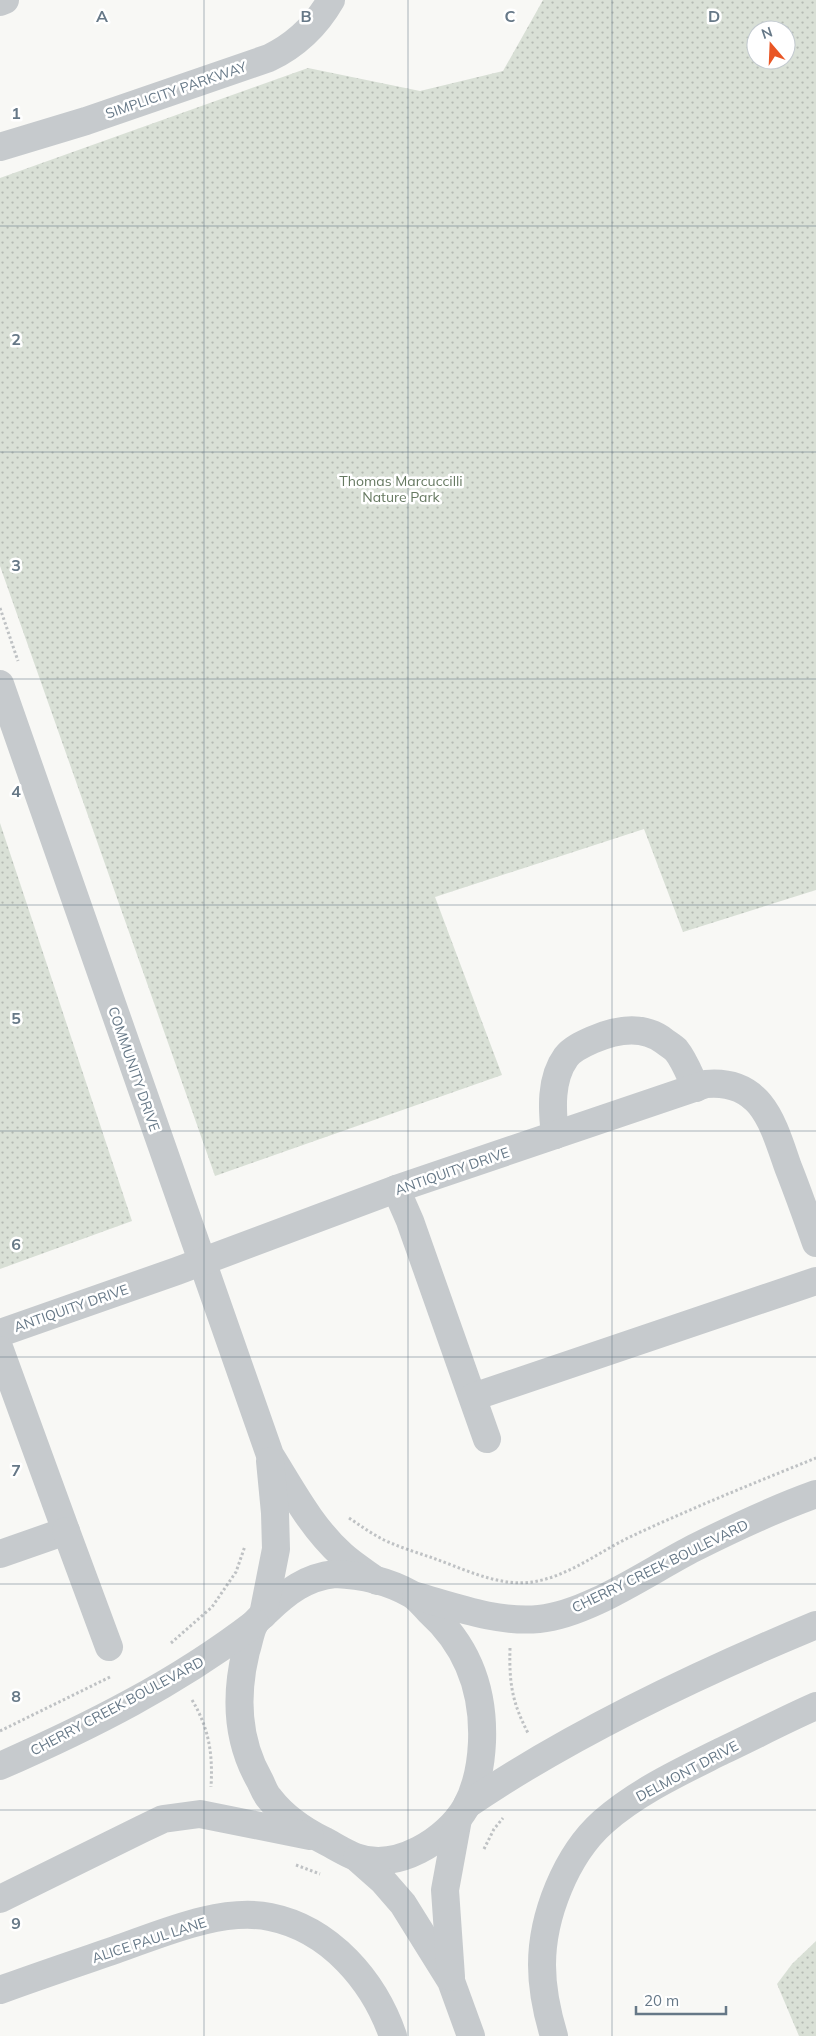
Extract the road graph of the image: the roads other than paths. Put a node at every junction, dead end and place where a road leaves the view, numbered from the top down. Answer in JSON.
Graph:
{"nodes":[{"id":1,"x":6,"y":0,"type":"edge"},
{"id":2,"x":330,"y":0,"type":"edge"},
{"id":3,"x":0,"y":2,"type":"edge"},
{"id":4,"x":0,"y":147,"type":"edge"},
{"id":5,"x":0,"y":684,"type":"edge"},
{"id":6,"x":696,"y":1088,"type":"junction"},
{"id":7,"x":555,"y":1135,"type":"junction"},
{"id":8,"x":396,"y":1189,"type":"junction"},
{"id":9,"x":816,"y":1243,"type":"edge"},
{"id":10,"x":201,"y":1262,"type":"junction"},
{"id":11,"x":816,"y":1281,"type":"edge"},
{"id":12,"x":0,"y":1333,"type":"edge"},
{"id":13,"x":0,"y":1350,"type":"edge"},
{"id":14,"x":473,"y":1398,"type":"junction"},
{"id":15,"x":488,"y":1439,"type":"dead end"},
{"id":16,"x":270,"y":1455,"type":"junction"},
{"id":17,"x":816,"y":1494,"type":"edge"},
{"id":18,"x":66,"y":1531,"type":"junction"},
{"id":19,"x":0,"y":1554,"type":"edge"},
{"id":20,"x":377,"y":1581,"type":"junction"},
{"id":21,"x":412,"y":1595,"type":"junction"},
{"id":22,"x":259,"y":1619,"type":"junction"},
{"id":23,"x":816,"y":1625,"type":"edge"},
{"id":24,"x":109,"y":1647,"type":"dead end"},
{"id":25,"x":816,"y":1706,"type":"edge"},
{"id":26,"x":0,"y":1766,"type":"edge"},
{"id":27,"x":463,"y":1812,"type":"junction"},
{"id":28,"x":317,"y":1837,"type":"junction"},
{"id":29,"x":357,"y":1858,"type":"junction"},
{"id":30,"x":0,"y":1900,"type":"edge"},
{"id":31,"x":451,"y":1982,"type":"junction"},
{"id":32,"x":0,"y":1990,"type":"edge"},
{"id":33,"x":393,"y":2036,"type":"edge"},
{"id":34,"x":471,"y":2036,"type":"edge"},
{"id":35,"x":554,"y":2036,"type":"edge"}],
"edges":[{"from":1,"to":3,"type":"street"},
{"from":2,"to":4,"type":"street","name":"SIMPLICITY PARKWAY"},
{"from":5,"to":10,"type":"street","name":"COMMUNITY DRIVE"},
{"from":6,"to":7,"type":"street","name":"ANTIQUITY DRIVE"},
{"from":6,"to":7,"type":"street"},
{"from":6,"to":9,"type":"street","name":"ANTIQUITY DRIVE"},
{"from":7,"to":8,"type":"street","name":"ANTIQUITY DRIVE"},
{"from":8,"to":10,"type":"street","name":"ANTIQUITY DRIVE"},
{"from":8,"to":14,"type":"street"},
{"from":10,"to":12,"type":"street","name":"ANTIQUITY DRIVE"},
{"from":10,"to":16,"type":"street","name":"COMMUNITY DRIVE"},
{"from":11,"to":14,"type":"street"},
{"from":13,"to":18,"type":"street"},
{"from":14,"to":15,"type":"street"},
{"from":16,"to":20,"type":"street","name":"COMMUNITY DRIVE"},
{"from":16,"to":22,"type":"street","name":"COMMUNITY DRIVE"},
{"from":17,"to":21,"type":"street","name":"CHERRY CREEK BOULEVARD"},
{"from":18,"to":19,"type":"street"},
{"from":18,"to":24,"type":"street"},
{"from":20,"to":21,"type":"street","name":"COMMUNITY DRIVE"},
{"from":20,"to":22,"type":"street","name":"COMMUNITY DRIVE"},
{"from":21,"to":27,"type":"street","name":"COMMUNITY DRIVE"},
{"from":22,"to":26,"type":"street","name":"CHERRY CREEK BOULEVARD"},
{"from":22,"to":28,"type":"street","name":"COMMUNITY DRIVE"},
{"from":23,"to":27,"type":"street"},
{"from":25,"to":35,"type":"street","name":"DELMONT DRIVE"},
{"from":27,"to":29,"type":"street","name":"COMMUNITY DRIVE"},
{"from":27,"to":31,"type":"street","name":"COMMUNITY DRIVE"},
{"from":28,"to":29,"type":"street","name":"COMMUNITY DRIVE"},
{"from":28,"to":30,"type":"street"},
{"from":29,"to":31,"type":"street","name":"COMMUNITY DRIVE"},
{"from":31,"to":34,"type":"street","name":"COMMUNITY DRIVE"},
{"from":32,"to":33,"type":"street","name":"ALICE PAUL LANE"}]}
